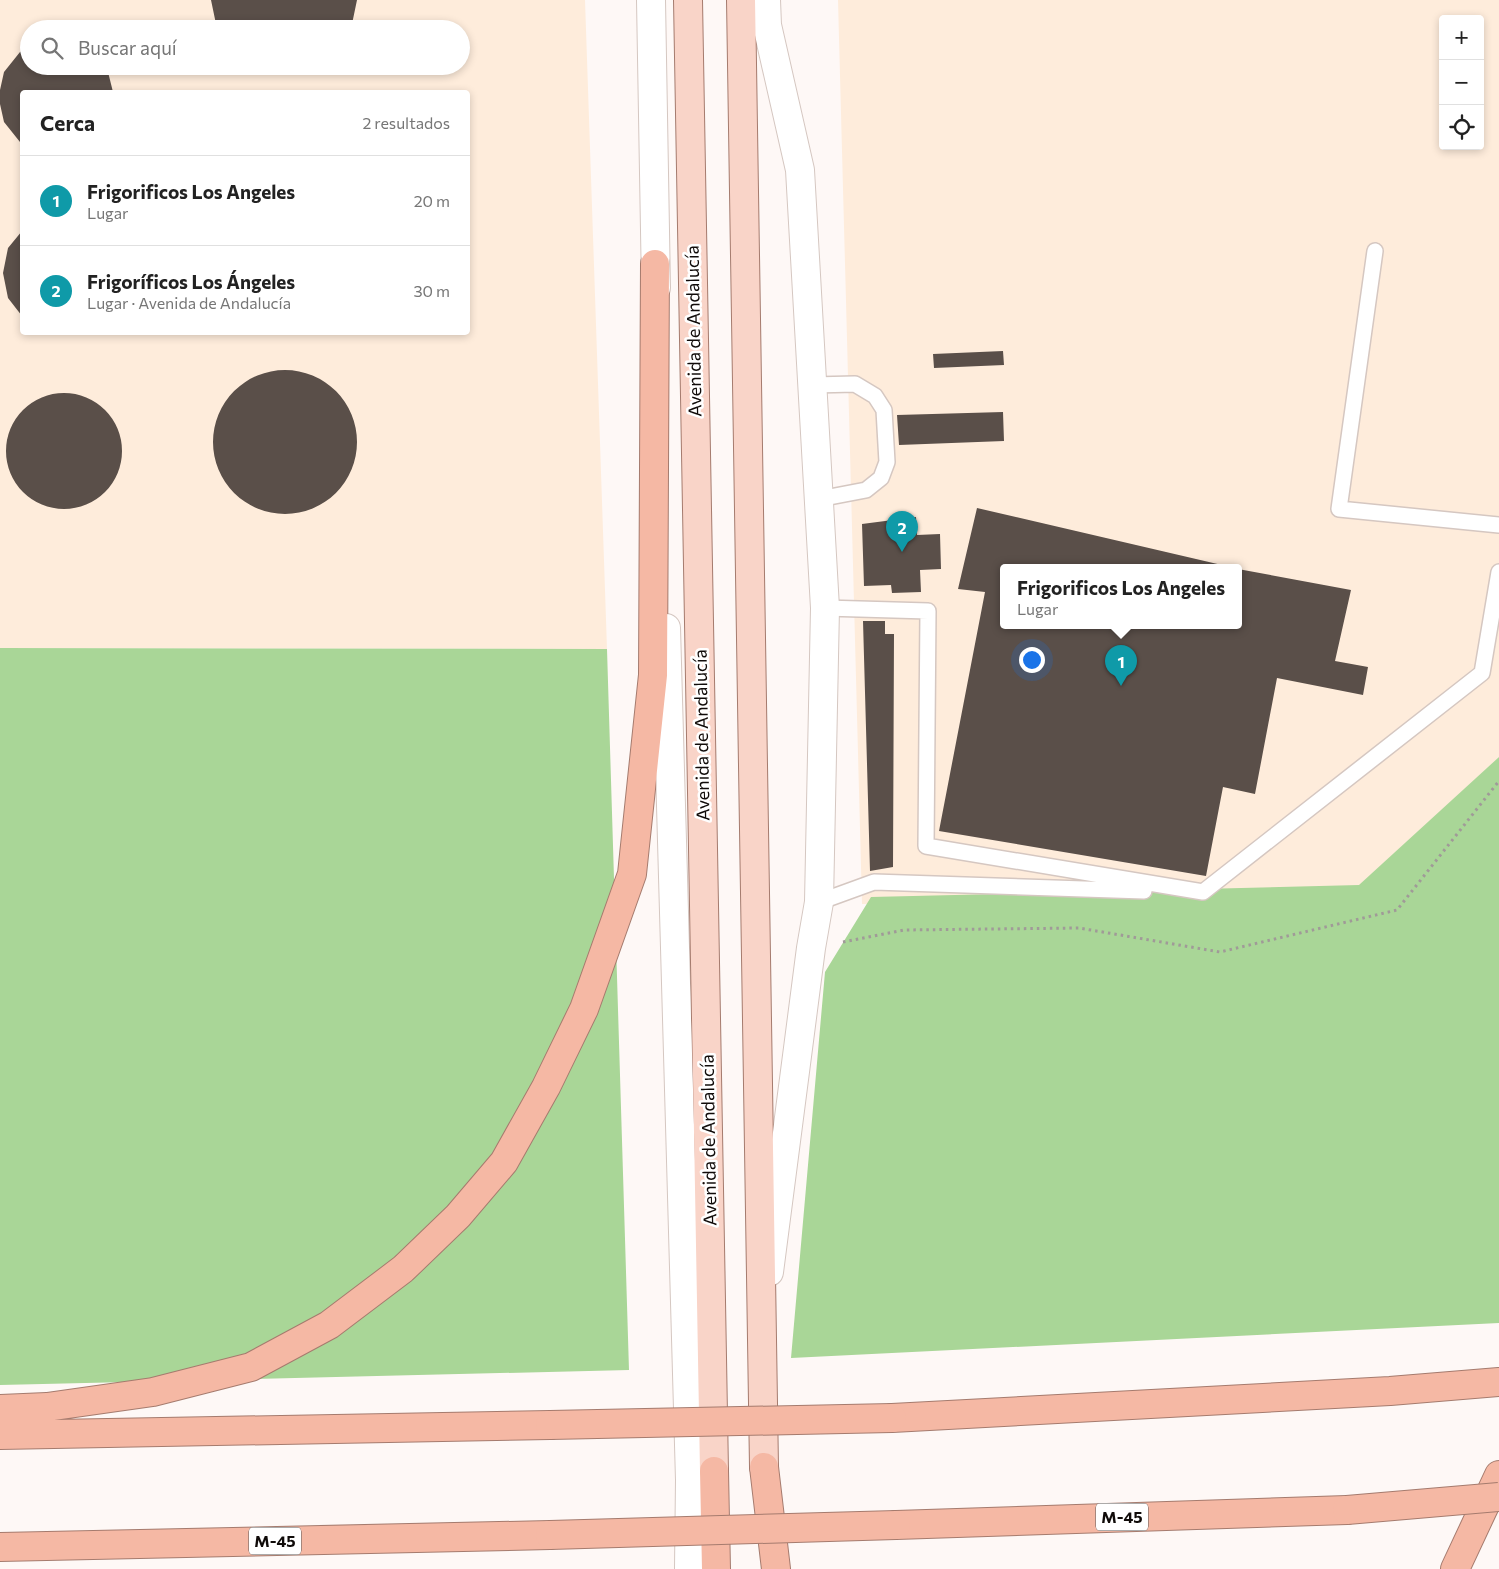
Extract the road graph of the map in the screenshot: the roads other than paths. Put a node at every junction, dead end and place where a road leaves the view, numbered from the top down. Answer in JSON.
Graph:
{"nodes":[{"id":1,"x":651,"y":0,"type":"edge"},
{"id":2,"x":688,"y":0,"type":"edge"},
{"id":3,"x":741,"y":0,"type":"edge"},
{"id":4,"x":765,"y":8,"type":"edge"},
{"id":5,"x":1375,"y":252,"type":"dead end"},
{"id":6,"x":655,"y":264,"type":"junction"},
{"id":7,"x":812,"y":385,"type":"junction"},
{"id":8,"x":819,"y":499,"type":"junction"},
{"id":9,"x":1499,"y":525,"type":"edge"},
{"id":10,"x":1499,"y":572,"type":"edge"},
{"id":11,"x":825,"y":608,"type":"junction"},
{"id":12,"x":1203,"y":892,"type":"junction"},
{"id":13,"x":819,"y":902,"type":"junction"},
{"id":14,"x":762,"y":1328,"type":"junction"},
{"id":15,"x":1499,"y":1382,"type":"edge"},
{"id":16,"x":0,"y":1409,"type":"edge"},
{"id":17,"x":0,"y":1435,"type":"edge"},
{"id":18,"x":764,"y":1467,"type":"junction"},
{"id":19,"x":714,"y":1471,"type":"joint"},
{"id":20,"x":1499,"y":1475,"type":"edge"},
{"id":21,"x":1499,"y":1497,"type":"edge"},
{"id":22,"x":0,"y":1547,"type":"edge"},
{"id":23,"x":689,"y":1569,"type":"edge"},
{"id":24,"x":716,"y":1569,"type":"edge"},
{"id":25,"x":762,"y":1569,"type":"edge"},
{"id":26,"x":776,"y":1569,"type":"edge"},
{"id":27,"x":1455,"y":1569,"type":"edge"}],
"edges":[{"from":1,"to":6,"type":"street","name":"Avenida de Andalucía"},
{"from":2,"to":19,"type":"main road","name":"Avenida de Andalucía"},
{"from":3,"to":14,"type":"main road"},
{"from":4,"to":7,"type":"street"},
{"from":5,"to":9,"type":"lane"},
{"from":6,"to":16,"type":"highway"},
{"from":6,"to":23,"type":"street","name":"Avenida de Andalucía"},
{"from":7,"to":8,"type":"street"},
{"from":7,"to":8,"type":"lane"},
{"from":8,"to":11,"type":"street"},
{"from":10,"to":12,"type":"lane"},
{"from":11,"to":12,"type":"lane"},
{"from":11,"to":13,"type":"street"},
{"from":12,"to":13,"type":"lane"},
{"from":13,"to":14,"type":"street"},
{"from":14,"to":18,"type":"main road"},
{"from":15,"to":17,"type":"highway","bridge":true},
{"from":18,"to":25,"type":"highway"},
{"from":18,"to":26,"type":"highway"},
{"from":19,"to":24,"type":"highway"},
{"from":20,"to":27,"type":"highway"},
{"from":21,"to":22,"type":"highway","number":"M-45","bridge":true}]}
